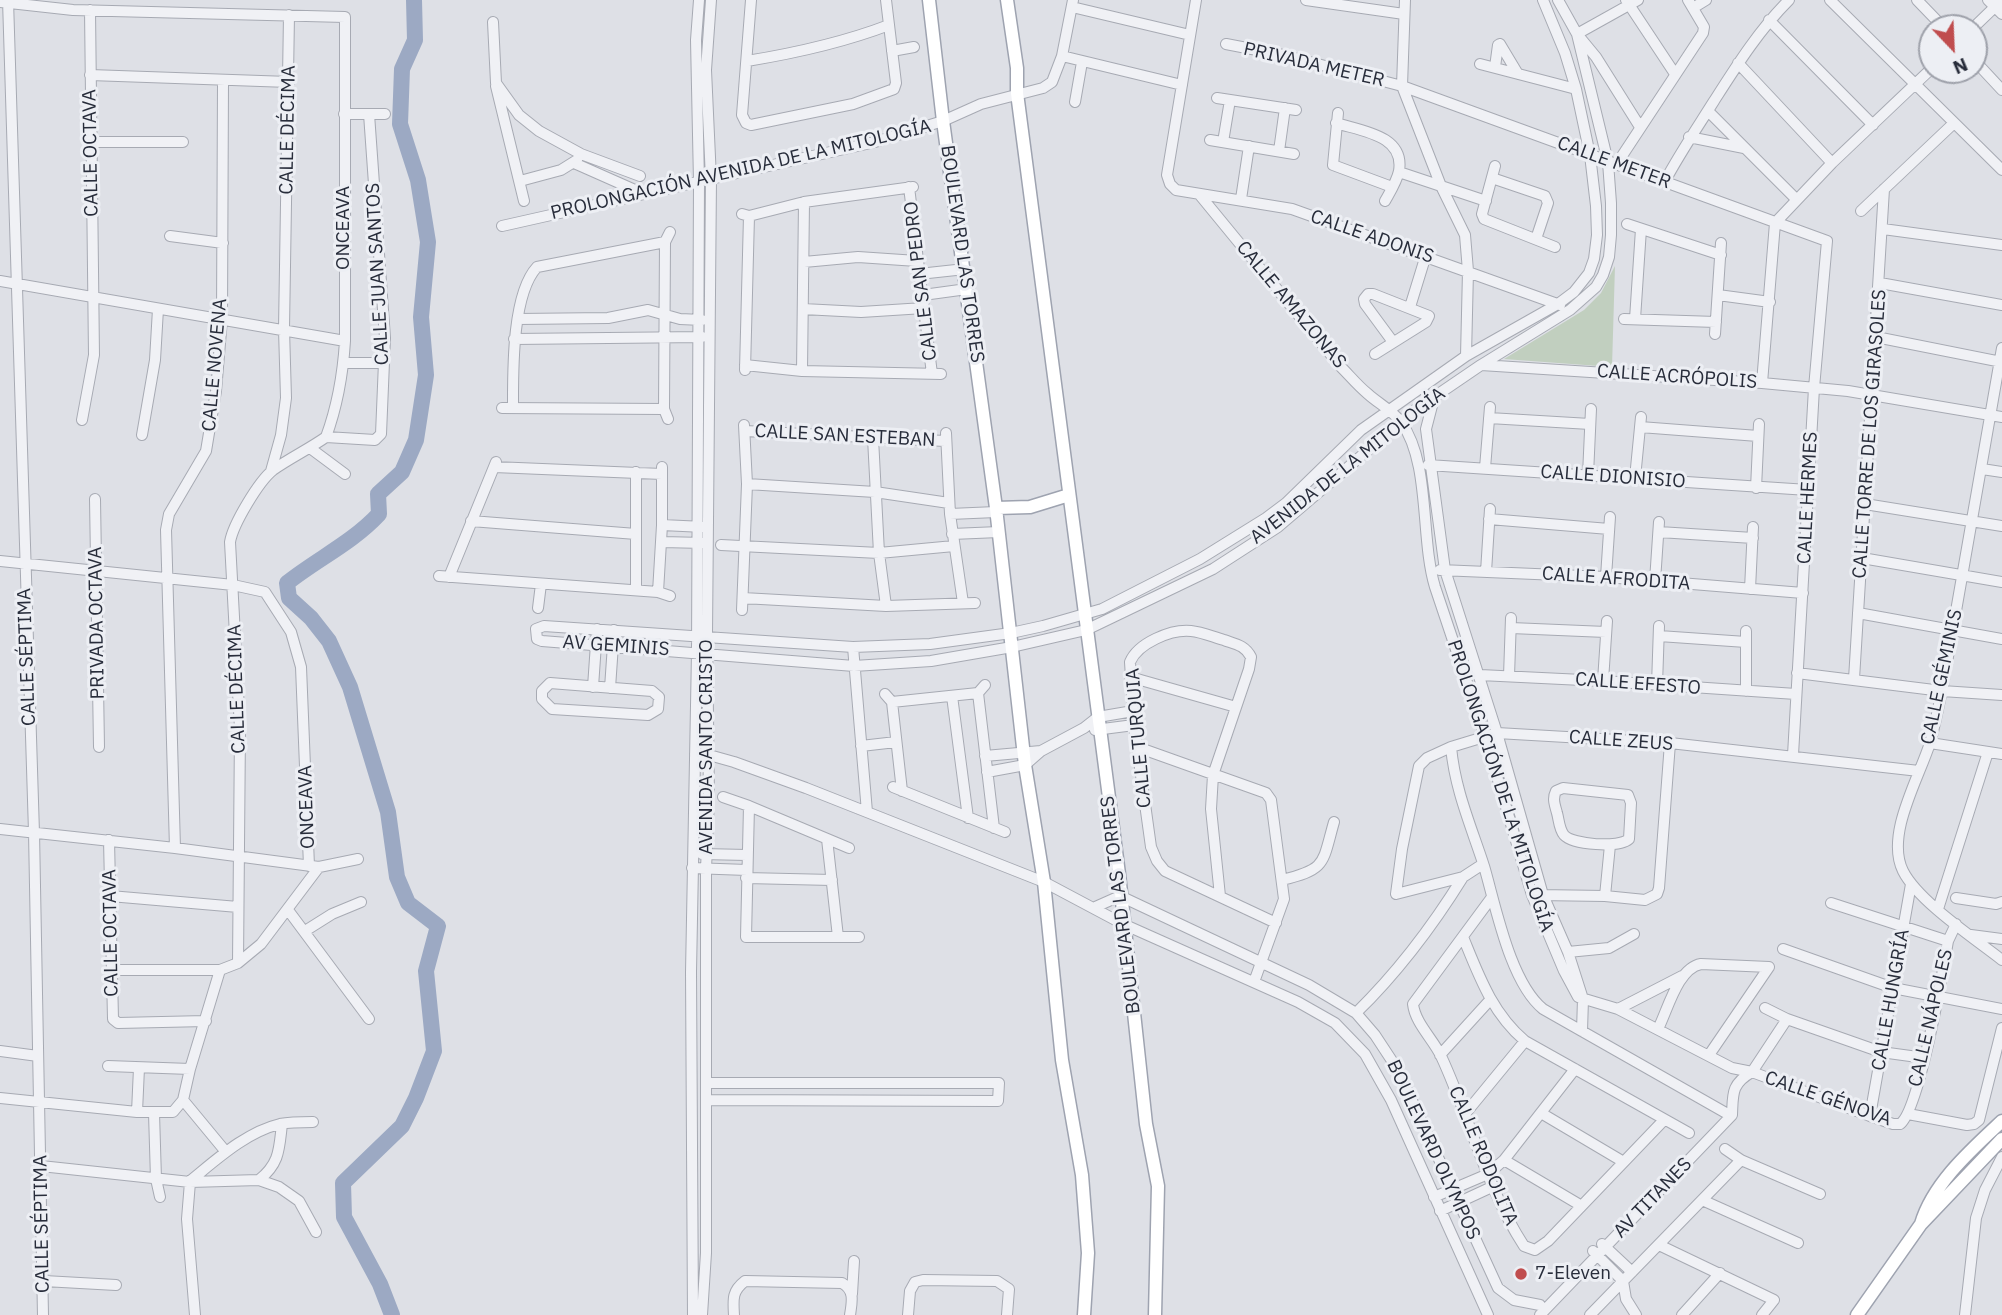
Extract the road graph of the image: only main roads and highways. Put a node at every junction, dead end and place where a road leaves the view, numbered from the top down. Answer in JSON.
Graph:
{"nodes":[{"id":1,"x":929,"y":0,"type":"edge"},
{"id":2,"x":1007,"y":0,"type":"edge"},
{"id":3,"x":1069,"y":495,"type":"junction"},
{"id":4,"x":996,"y":510,"type":"junction"},
{"id":5,"x":2002,"y":1121,"type":"edge"},
{"id":6,"x":2002,"y":1139,"type":"edge"},
{"id":7,"x":1921,"y":1224,"type":"junction"},
{"id":8,"x":1084,"y":1315,"type":"edge"},
{"id":9,"x":1155,"y":1315,"type":"edge"},
{"id":10,"x":1857,"y":1315,"type":"edge"}],
"edges":[{"from":1,"to":4,"type":"main road","name":"BOULEVARD LAS TORRES"},
{"from":2,"to":3,"type":"main road","name":"BOULEVARD LAS TORRES"},
{"from":3,"to":4,"type":"main road"},
{"from":3,"to":9,"type":"main road","name":"BOULEVARD LAS TORRES"},
{"from":4,"to":8,"type":"main road","name":"BOULEVARD LAS TORRES"},
{"from":5,"to":7,"type":"main road"},
{"from":6,"to":7,"type":"main road"},
{"from":7,"to":10,"type":"main road"}]}
